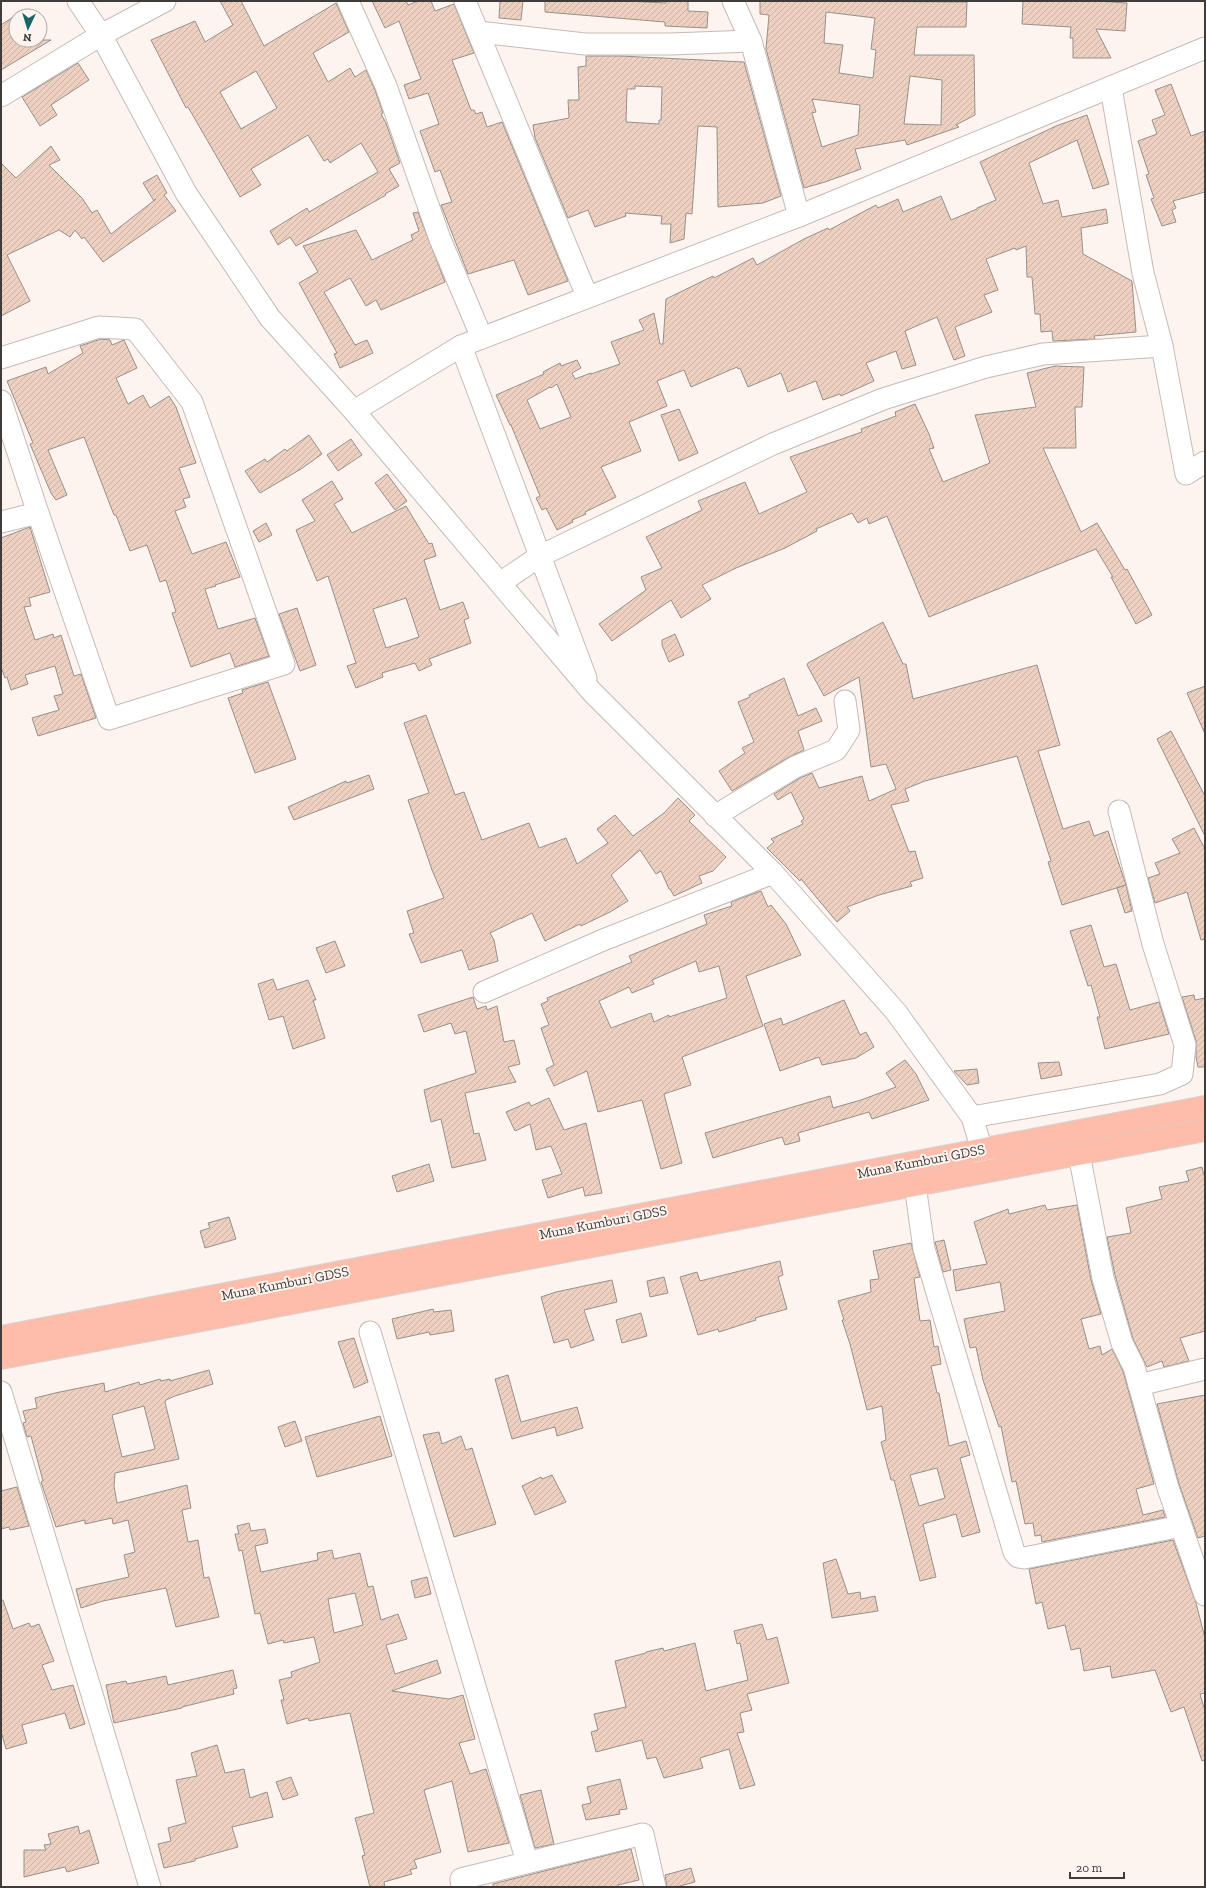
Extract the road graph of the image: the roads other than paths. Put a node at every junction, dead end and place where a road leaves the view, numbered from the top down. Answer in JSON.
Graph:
{"nodes":[{"id":1,"x":78,"y":1,"type":"edge"},
{"id":2,"x":165,"y":1,"type":"edge"},
{"id":3,"x":348,"y":1,"type":"edge"},
{"id":4,"x":465,"y":1,"type":"edge"},
{"id":5,"x":733,"y":1,"type":"edge"},
{"id":6,"x":479,"y":32,"type":"junction"},
{"id":7,"x":101,"y":36,"type":"junction"},
{"id":8,"x":751,"y":41,"type":"junction"},
{"id":9,"x":1205,"y":48,"type":"edge"},
{"id":10,"x":1111,"y":88,"type":"junction"},
{"id":11,"x":1,"y":96,"type":"edge"},
{"id":12,"x":799,"y":216,"type":"junction"},
{"id":13,"x":587,"y":296,"type":"junction"},
{"id":14,"x":482,"y":338,"type":"junction"},
{"id":15,"x":460,"y":346,"type":"junction"},
{"id":16,"x":1162,"y":346,"type":"junction"},
{"id":17,"x":1,"y":358,"type":"edge"},
{"id":18,"x":1,"y":401,"type":"edge"},
{"id":19,"x":354,"y":411,"type":"junction"},
{"id":20,"x":1205,"y":462,"type":"edge"},
{"id":21,"x":38,"y":513,"type":"junction"},
{"id":22,"x":1,"y":522,"type":"edge"},
{"id":23,"x":540,"y":556,"type":"junction"},
{"id":24,"x":500,"y":583,"type":"junction"},
{"id":25,"x":592,"y":692,"type":"junction"},
{"id":26,"x":845,"y":701,"type":"dead end"},
{"id":27,"x":1119,"y":811,"type":"dead end"},
{"id":28,"x":715,"y":816,"type":"junction"},
{"id":29,"x":773,"y":873,"type":"junction"},
{"id":30,"x":484,"y":992,"type":"dead end"},
{"id":31,"x":1205,"y":1107,"type":"edge"},
{"id":32,"x":972,"y":1117,"type":"junction"},
{"id":33,"x":1205,"y":1130,"type":"edge"},
{"id":34,"x":982,"y":1150,"type":"junction"},
{"id":35,"x":1079,"y":1154,"type":"junction"},
{"id":36,"x":985,"y":1171,"type":"junction"},
{"id":37,"x":915,"y":1185,"type":"junction"},
{"id":38,"x":370,"y":1332,"type":"dead end"},
{"id":39,"x":1,"y":1337,"type":"edge"},
{"id":40,"x":1,"y":1358,"type":"edge"},
{"id":41,"x":1205,"y":1369,"type":"edge"},
{"id":42,"x":1139,"y":1385,"type":"junction"},
{"id":43,"x":1,"y":1392,"type":"edge"},
{"id":44,"x":1181,"y":1526,"type":"junction"},
{"id":45,"x":1205,"y":1595,"type":"edge"},
{"id":46,"x":527,"y":1862,"type":"junction"},
{"id":47,"x":150,"y":1887,"type":"edge"},
{"id":48,"x":462,"y":1887,"type":"edge"},
{"id":49,"x":655,"y":1887,"type":"edge"}],
"edges":[{"from":1,"to":7,"type":"street"},
{"from":2,"to":7,"type":"street"},
{"from":3,"to":14,"type":"street"},
{"from":4,"to":6,"type":"street"},
{"from":5,"to":8,"type":"street"},
{"from":6,"to":8,"type":"street"},
{"from":6,"to":13,"type":"street"},
{"from":7,"to":11,"type":"street"},
{"from":7,"to":19,"type":"street"},
{"from":8,"to":12,"type":"street"},
{"from":9,"to":10,"type":"street"},
{"from":10,"to":12,"type":"street"},
{"from":10,"to":16,"type":"street"},
{"from":12,"to":13,"type":"street"},
{"from":13,"to":14,"type":"street"},
{"from":14,"to":15,"type":"street"},
{"from":15,"to":19,"type":"street"},
{"from":15,"to":23,"type":"street"},
{"from":16,"to":20,"type":"street"},
{"from":16,"to":23,"type":"street"},
{"from":17,"to":21,"type":"street"},
{"from":18,"to":21,"type":"street"},
{"from":19,"to":24,"type":"street"},
{"from":21,"to":22,"type":"street"},
{"from":23,"to":24,"type":"street"},
{"from":23,"to":25,"type":"street"},
{"from":24,"to":25,"type":"street"},
{"from":25,"to":28,"type":"street"},
{"from":26,"to":28,"type":"street"},
{"from":27,"to":32,"type":"street"},
{"from":28,"to":29,"type":"street"},
{"from":29,"to":30,"type":"street"},
{"from":29,"to":32,"type":"street"},
{"from":31,"to":34,"type":"highway","name":"Muna Kumburi GDSS"},
{"from":32,"to":34,"type":"street"},
{"from":33,"to":35,"type":"highway","name":"Muna Kumburi GDSS"},
{"from":34,"to":36,"type":"street"},
{"from":34,"to":39,"type":"highway","name":"Muna Kumburi GDSS"},
{"from":35,"to":36,"type":"highway","name":"Muna Kumburi GDSS"},
{"from":35,"to":42,"type":"street"},
{"from":36,"to":37,"type":"highway","name":"Muna Kumburi GDSS"},
{"from":37,"to":40,"type":"highway","name":"Muna Kumburi GDSS"},
{"from":37,"to":44,"type":"street"},
{"from":38,"to":46,"type":"street"},
{"from":41,"to":42,"type":"street"},
{"from":42,"to":44,"type":"street"},
{"from":43,"to":47,"type":"street"},
{"from":44,"to":45,"type":"street"},
{"from":46,"to":48,"type":"street"},
{"from":46,"to":49,"type":"street"}]}
